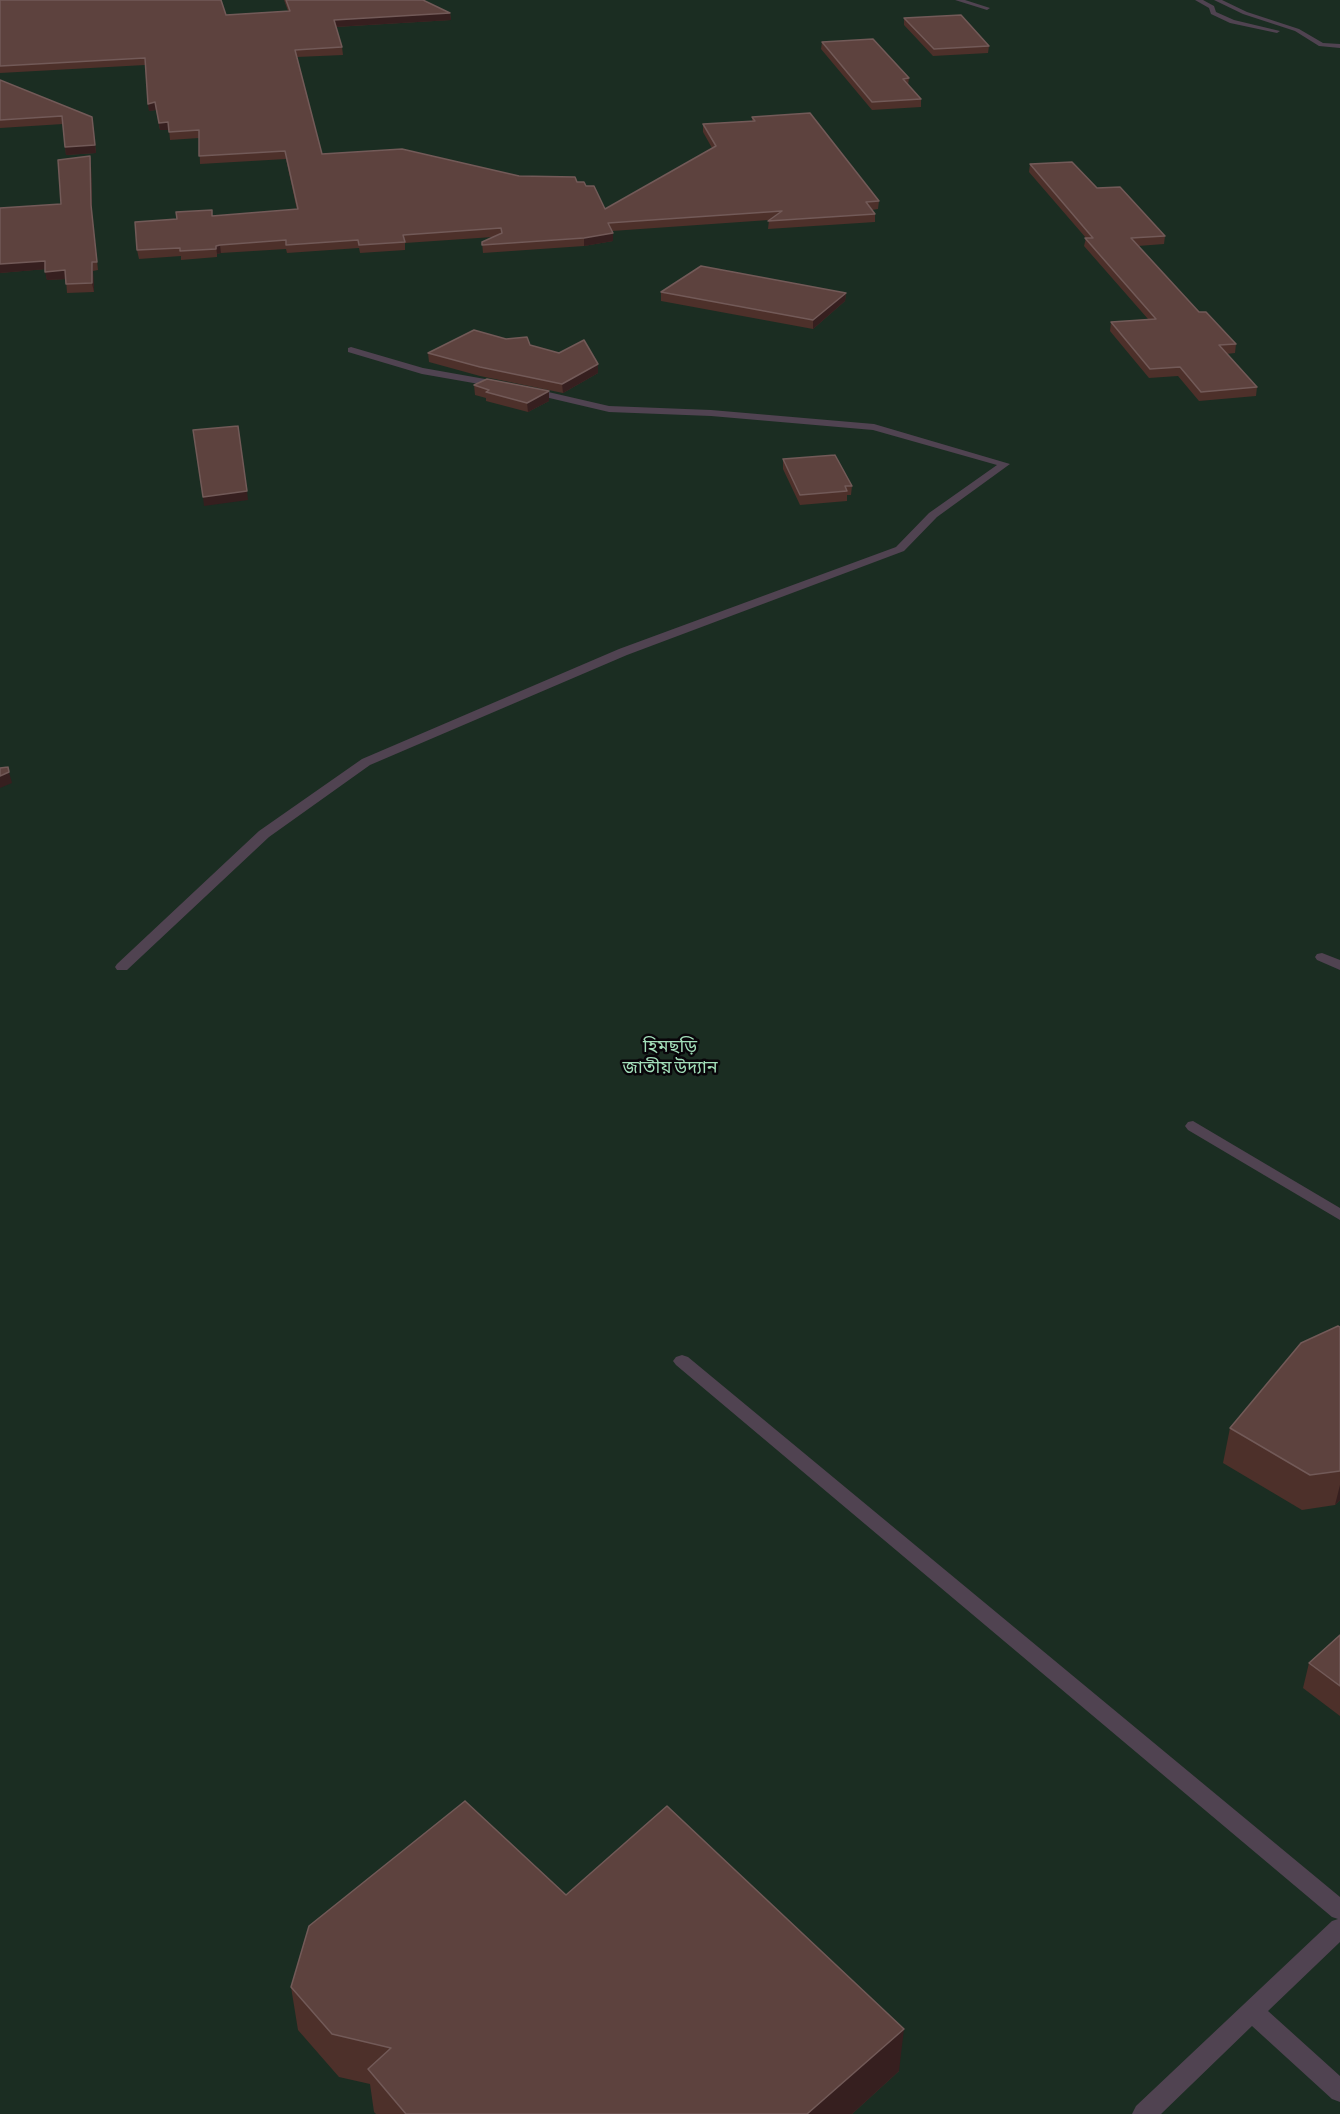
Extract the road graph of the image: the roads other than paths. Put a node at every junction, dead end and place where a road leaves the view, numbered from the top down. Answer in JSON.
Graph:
{"nodes":[{"id":1,"x":958,"y":0,"type":"edge"},
{"id":2,"x":1198,"y":0,"type":"edge"},
{"id":3,"x":1217,"y":0,"type":"edge"},
{"id":4,"x":987,"y":8,"type":"dead end"},
{"id":5,"x":1312,"y":39,"type":"junction"},
{"id":6,"x":1340,"y":46,"type":"edge"},
{"id":7,"x":351,"y":350,"type":"dead end"},
{"id":8,"x":1322,"y":957,"type":"dead end"},
{"id":9,"x":1340,"y":966,"type":"edge"},
{"id":10,"x":122,"y":967,"type":"dead end"},
{"id":11,"x":1193,"y":1126,"type":"dead end"},
{"id":12,"x":1340,"y":1215,"type":"edge"},
{"id":13,"x":682,"y":1361,"type":"dead end"},
{"id":14,"x":1340,"y":1910,"type":"edge"},
{"id":15,"x":1340,"y":1928,"type":"edge"},
{"id":16,"x":1252,"y":2011,"type":"junction"},
{"id":17,"x":1340,"y":2091,"type":"edge"},
{"id":18,"x":1144,"y":2114,"type":"edge"}],
"edges":[{"from":1,"to":4,"type":"street"},
{"from":2,"to":5,"type":"street"},
{"from":3,"to":5,"type":"street"},
{"from":5,"to":6,"type":"street"},
{"from":7,"to":10,"type":"street"},
{"from":8,"to":9,"type":"street"},
{"from":11,"to":12,"type":"street"},
{"from":13,"to":14,"type":"street"},
{"from":15,"to":16,"type":"street"},
{"from":16,"to":17,"type":"street"},
{"from":16,"to":18,"type":"street"}]}
